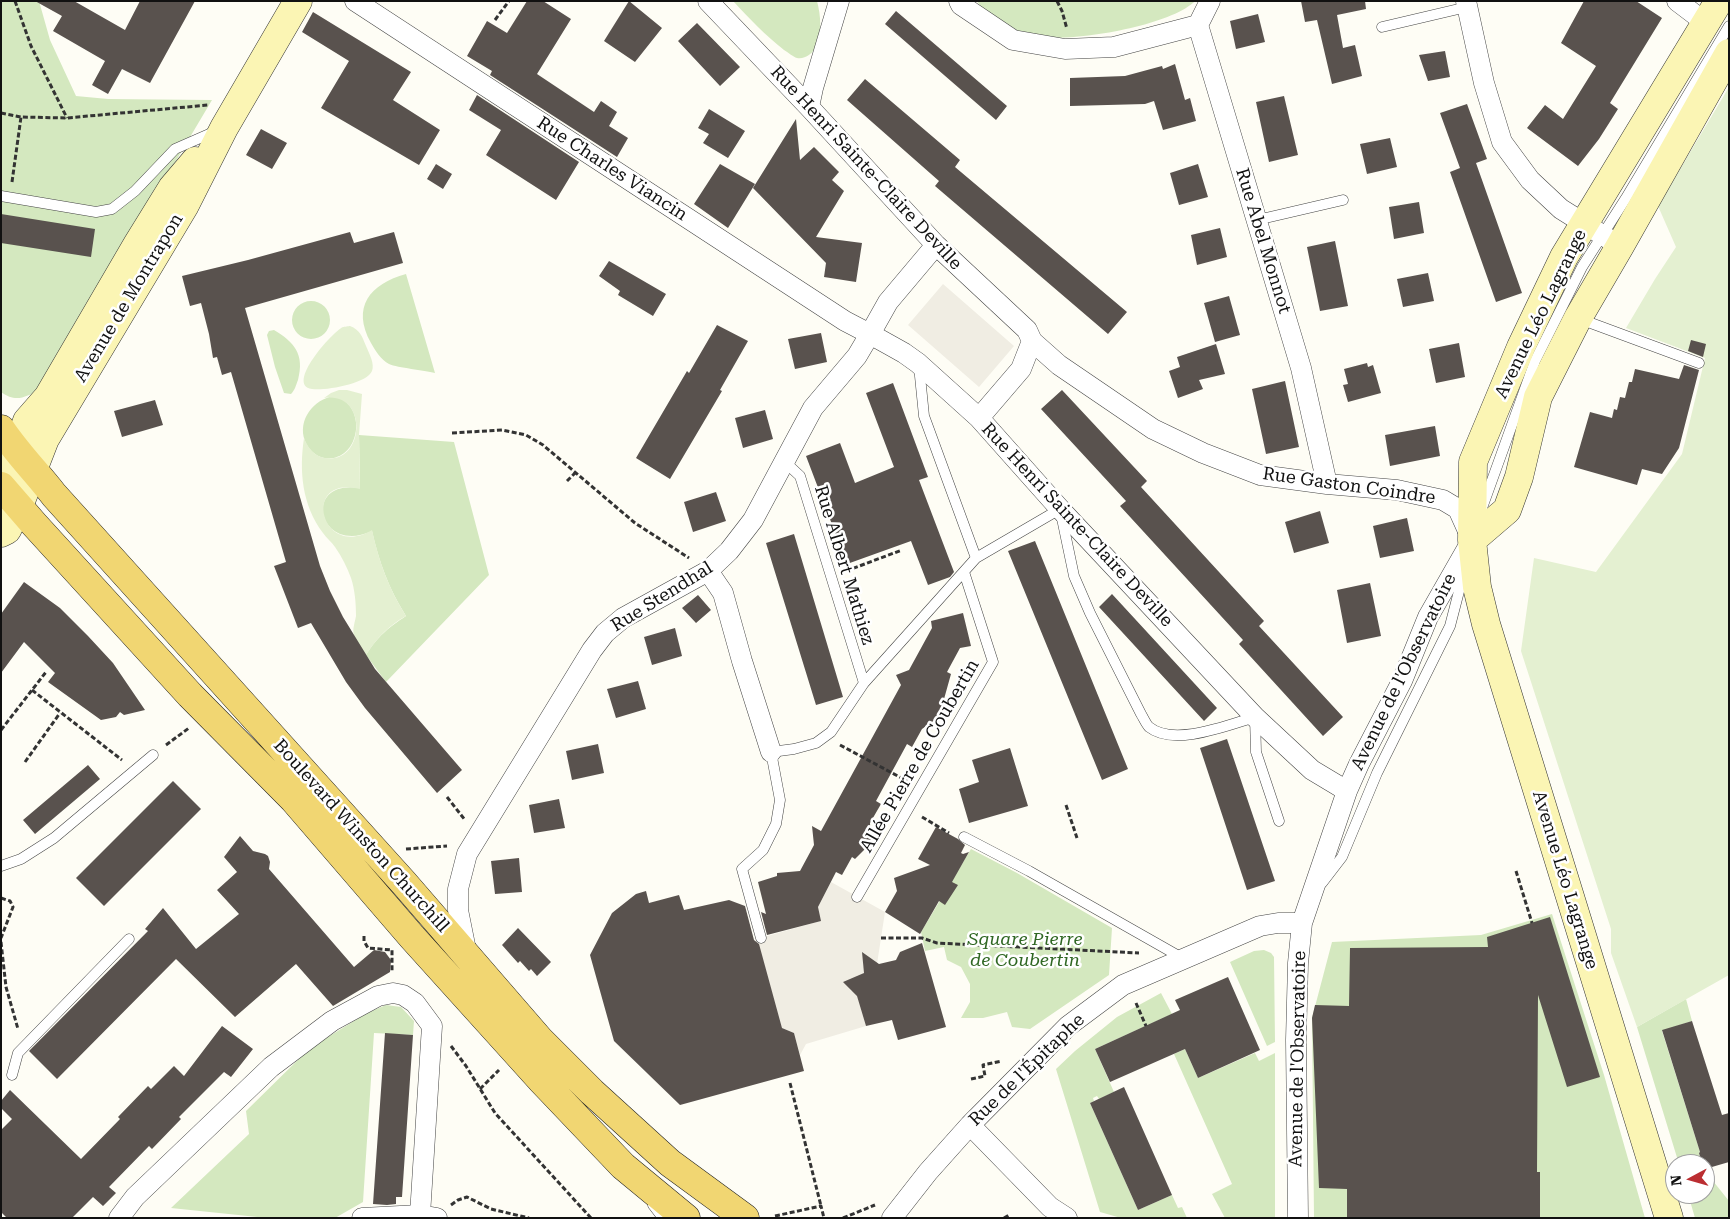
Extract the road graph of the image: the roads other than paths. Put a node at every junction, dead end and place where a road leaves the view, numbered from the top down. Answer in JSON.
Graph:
{"nodes":[{"id":1,"x":298,"y":1,"type":"edge"},
{"id":2,"x":355,"y":1,"type":"edge"},
{"id":3,"x":708,"y":1,"type":"edge"},
{"id":4,"x":839,"y":1,"type":"edge"},
{"id":5,"x":958,"y":1,"type":"edge"},
{"id":6,"x":1210,"y":1,"type":"edge"},
{"id":7,"x":1678,"y":1,"type":"edge"},
{"id":8,"x":1466,"y":4,"type":"edge"},
{"id":9,"x":1718,"y":17,"type":"edge"},
{"id":10,"x":1198,"y":25,"type":"junction"},
{"id":11,"x":1382,"y":27,"type":"dead end"},
{"id":12,"x":1729,"y":53,"type":"edge"},
{"id":13,"x":809,"y":106,"type":"junction"},
{"id":14,"x":219,"y":116,"type":"junction"},
{"id":15,"x":5,"y":197,"type":"edge"},
{"id":16,"x":1343,"y":200,"type":"dead end"},
{"id":17,"x":1257,"y":220,"type":"junction"},
{"id":18,"x":1602,"y":235,"type":"junction"},
{"id":19,"x":936,"y":245,"type":"junction"},
{"id":20,"x":100,"y":308,"type":"junction"},
{"id":21,"x":1578,"y":318,"type":"junction"},
{"id":22,"x":870,"y":334,"type":"junction"},
{"id":23,"x":1032,"y":341,"type":"junction"},
{"id":24,"x":1698,"y":362,"type":"dead end"},
{"id":25,"x":918,"y":363,"type":"junction"},
{"id":26,"x":979,"y":418,"type":"junction"},
{"id":27,"x":1,"y":429,"type":"edge"},
{"id":28,"x":785,"y":462,"type":"junction"},
{"id":29,"x":20,"y":466,"type":"edge"},
{"id":30,"x":1327,"y":484,"type":"junction"},
{"id":31,"x":1060,"y":509,"type":"junction"},
{"id":32,"x":1,"y":534,"type":"edge"},
{"id":33,"x":1472,"y":540,"type":"junction"},
{"id":34,"x":976,"y":558,"type":"junction"},
{"id":35,"x":708,"y":571,"type":"junction"},
{"id":36,"x":964,"y":572,"type":"junction"},
{"id":37,"x":864,"y":683,"type":"junction"},
{"id":38,"x":1255,"y":717,"type":"junction"},
{"id":39,"x":771,"y":752,"type":"junction"},
{"id":40,"x":153,"y":755,"type":"road end"},
{"id":41,"x":1347,"y":791,"type":"junction"},
{"id":42,"x":1279,"y":821,"type":"dead end"},
{"id":43,"x":959,"y":836,"type":"road end"},
{"id":44,"x":1,"y":866,"type":"edge"},
{"id":45,"x":857,"y":897,"type":"dead end"},
{"id":46,"x":1308,"y":902,"type":"junction"},
{"id":47,"x":1302,"y":923,"type":"junction"},
{"id":48,"x":761,"y":938,"type":"dead end"},
{"id":49,"x":129,"y":939,"type":"dead end"},
{"id":50,"x":467,"y":955,"type":"junction"},
{"id":51,"x":1184,"y":959,"type":"junction"},
{"id":52,"x":12,"y":1076,"type":"dead end"},
{"id":53,"x":970,"y":1125,"type":"junction"},
{"id":54,"x":623,"y":1166,"type":"junction"},
{"id":55,"x":432,"y":1217,"type":"edge"},
{"id":56,"x":119,"y":1218,"type":"edge"},
{"id":57,"x":362,"y":1218,"type":"edge"},
{"id":58,"x":663,"y":1218,"type":"edge"},
{"id":59,"x":686,"y":1218,"type":"edge"},
{"id":60,"x":744,"y":1218,"type":"edge"},
{"id":61,"x":892,"y":1218,"type":"edge"},
{"id":62,"x":1067,"y":1218,"type":"edge"},
{"id":63,"x":1298,"y":1218,"type":"edge"},
{"id":64,"x":1670,"y":1218,"type":"edge"}],
"edges":[{"from":1,"to":14,"type":"main road","name":"Avenue de Montrapon"},
{"from":2,"to":22,"type":"street","name":"Rue Charles Viancin"},
{"from":3,"to":13,"type":"street","name":"Rue Henri Sainte-Claire Deville"},
{"from":4,"to":13,"type":"street"},
{"from":5,"to":10,"type":"street"},
{"from":6,"to":10,"type":"street"},
{"from":7,"to":9,"type":"street"},
{"from":8,"to":11,"type":"lane"},
{"from":8,"to":18,"type":"street"},
{"from":9,"to":18,"type":"main road","name":"Avenue Léo Lagrange"},
{"from":10,"to":17,"type":"street","name":"Rue Abel Monnot"},
{"from":12,"to":18,"type":"main road","name":"Avenue Léo Lagrange"},
{"from":13,"to":19,"type":"street","name":"Rue Henri Sainte-Claire Deville"},
{"from":14,"to":15,"type":"lane"},
{"from":14,"to":20,"type":"main road","name":"Avenue de Montrapon"},
{"from":14,"to":29,"type":"main road","name":"Avenue de Montrapon"},
{"from":16,"to":17,"type":"lane"},
{"from":17,"to":30,"type":"street","name":"Rue Abel Monnot"},
{"from":18,"to":21,"type":"main road","name":"Avenue Léo Lagrange"},
{"from":18,"to":33,"type":"lane","name":"Avenue Léo Lagrange"},
{"from":18,"to":33,"type":"main road","name":"Avenue Léo Lagrange"},
{"from":19,"to":22,"type":"street","name":"Rue Stendhal"},
{"from":19,"to":23,"type":"street","name":"Rue Henri Sainte-Claire Deville"},
{"from":20,"to":29,"type":"lane"},
{"from":20,"to":29,"type":"main road","name":"Avenue de Montrapon"},
{"from":21,"to":24,"type":"lane"},
{"from":21,"to":33,"type":"main road","name":"Avenue Léo Lagrange"},
{"from":22,"to":25,"type":"street","name":"Rue Charles Viancin"},
{"from":22,"to":28,"type":"street","name":"Rue Stendhal"},
{"from":23,"to":26,"type":"street","name":"Rue Henri Sainte-Claire Deville"},
{"from":23,"to":30,"type":"street","name":"Rue Gaston Coindre"},
{"from":25,"to":26,"type":"street","name":"Rue Charles Viancin"},
{"from":25,"to":34,"type":"lane"},
{"from":26,"to":31,"type":"street","name":"Rue Henri Sainte-Claire Deville"},
{"from":27,"to":29,"type":"main road","name":"Boulevard Winston Churchill"},
{"from":28,"to":35,"type":"street","name":"Rue Stendhal"},
{"from":28,"to":37,"type":"lane","name":"Rue Albert Mathiez"},
{"from":29,"to":32,"type":"main road"},
{"from":29,"to":50,"type":"main road","name":"Boulevard Winston Churchill"},
{"from":29,"to":54,"type":"main road","name":"Boulevard Winston Churchill"},
{"from":30,"to":33,"type":"street","name":"Rue Gaston Coindre"},
{"from":31,"to":34,"type":"lane"},
{"from":31,"to":38,"type":"street","name":"Rue Henri Sainte-Claire Deville"},
{"from":31,"to":38,"type":"lane"},
{"from":33,"to":41,"type":"street","name":"Avenue de l'Observatoire"},
{"from":33,"to":46,"type":"lane","name":"Avenue de l'Observatoire"},
{"from":33,"to":64,"type":"main road","name":"Avenue Léo Lagrange"},
{"from":34,"to":36,"type":"lane"},
{"from":35,"to":39,"type":"street"},
{"from":35,"to":50,"type":"street","name":"Rue Stendhal"},
{"from":36,"to":37,"type":"lane"},
{"from":36,"to":45,"type":"lane","name":"Allée Pierre de Coubertin"},
{"from":37,"to":39,"type":"lane"},
{"from":38,"to":41,"type":"street","name":"Rue Henri Sainte-Claire Deville"},
{"from":38,"to":42,"type":"lane"},
{"from":39,"to":48,"type":"lane"},
{"from":40,"to":44,"type":"lane"},
{"from":41,"to":46,"type":"street","name":"Avenue de l'Observatoire"},
{"from":43,"to":51,"type":"lane"},
{"from":46,"to":47,"type":"street","name":"Avenue de l'Observatoire"},
{"from":47,"to":51,"type":"street","name":"Rue de l'Épitaphe"},
{"from":47,"to":63,"type":"street","name":"Avenue de l'Observatoire"},
{"from":49,"to":52,"type":"lane"},
{"from":50,"to":60,"type":"main road","name":"Boulevard Winston Churchill"},
{"from":51,"to":53,"type":"street","name":"Rue de l'Épitaphe"},
{"from":53,"to":61,"type":"street","name":"Rue de l'Épitaphe"},
{"from":53,"to":62,"type":"street"},
{"from":54,"to":58,"type":"lane"},
{"from":54,"to":59,"type":"main road","name":"Boulevard Winston Churchill"},
{"from":55,"to":56,"type":"street"},
{"from":55,"to":57,"type":"street"}]}
